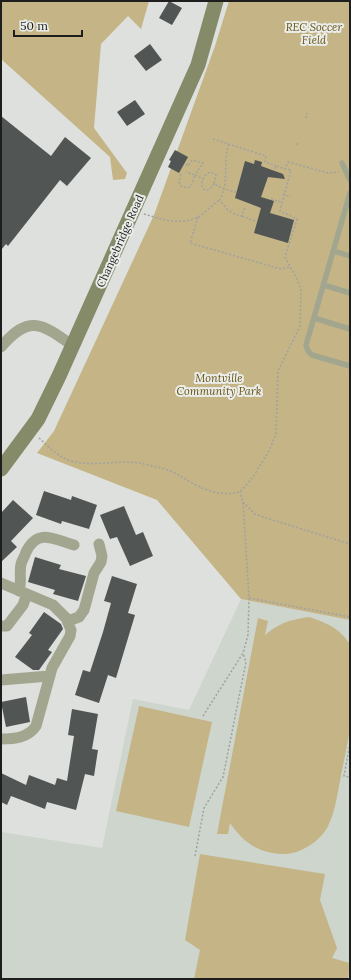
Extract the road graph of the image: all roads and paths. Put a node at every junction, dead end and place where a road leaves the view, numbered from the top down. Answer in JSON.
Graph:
{"nodes":[{"id":1,"x":216,"y":1,"type":"edge"},
{"id":2,"x":308,"y":113,"type":"dead end"},
{"id":3,"x":306,"y":118,"type":"dead end"},
{"id":4,"x":213,"y":139,"type":"dead end"},
{"id":5,"x":298,"y":141,"type":"dead end"},
{"id":6,"x":229,"y":144,"type":"junction"},
{"id":7,"x":297,"y":145,"type":"dead end"},
{"id":8,"x":342,"y":163,"type":"dead end"},
{"id":9,"x":186,"y":164,"type":"dead end"},
{"id":10,"x":276,"y":166,"type":"junction"},
{"id":11,"x":275,"y":169,"type":"dead end"},
{"id":12,"x":285,"y":169,"type":"junction"},
{"id":13,"x":347,"y":170,"type":"junction"},
{"id":14,"x":186,"y":172,"type":"dead end"},
{"id":15,"x":181,"y":174,"type":"dead end"},
{"id":16,"x":195,"y":175,"type":"junction"},
{"id":17,"x":203,"y":179,"type":"junction"},
{"id":18,"x":350,"y":180,"type":"edge"},
{"id":19,"x":214,"y":184,"type":"junction"},
{"id":20,"x":224,"y":188,"type":"junction"},
{"id":21,"x":236,"y":192,"type":"dead end"},
{"id":22,"x":350,"y":193,"type":"edge"},
{"id":23,"x":283,"y":194,"type":"junction"},
{"id":24,"x":291,"y":197,"type":"dead end"},
{"id":25,"x":271,"y":199,"type":"dead end"},
{"id":26,"x":220,"y":200,"type":"junction"},
{"id":27,"x":281,"y":202,"type":"junction"},
{"id":28,"x":245,"y":207,"type":"dead end"},
{"id":29,"x":143,"y":214,"type":"dead end"},
{"id":30,"x":242,"y":216,"type":"junction"},
{"id":31,"x":198,"y":218,"type":"junction"},
{"id":32,"x":255,"y":221,"type":"dead end"},
{"id":33,"x":334,"y":251,"type":"junction"},
{"id":34,"x":350,"y":256,"type":"edge"},
{"id":35,"x":290,"y":267,"type":"junction"},
{"id":36,"x":324,"y":286,"type":"junction"},
{"id":37,"x":350,"y":293,"type":"edge"},
{"id":38,"x":314,"y":318,"type":"junction"},
{"id":39,"x":350,"y":329,"type":"edge"},
{"id":40,"x":73,"y":346,"type":"junction"},
{"id":41,"x":1,"y":348,"type":"edge"},
{"id":42,"x":350,"y":366,"type":"edge"},
{"id":43,"x":37,"y":436,"type":"dead end"},
{"id":44,"x":1,"y":469,"type":"edge"},
{"id":45,"x":240,"y":492,"type":"junction"},
{"id":46,"x":243,"y":502,"type":"junction"},
{"id":47,"x":99,"y":544,"type":"dead end"},
{"id":48,"x":350,"y":544,"type":"edge"},
{"id":49,"x":74,"y":545,"type":"dead end"},
{"id":50,"x":1,"y":584,"type":"edge"},
{"id":51,"x":23,"y":593,"type":"junction"},
{"id":52,"x":249,"y":598,"type":"junction"},
{"id":53,"x":350,"y":617,"type":"edge"},
{"id":54,"x":68,"y":621,"type":"junction"},
{"id":55,"x":1,"y":626,"type":"edge"},
{"id":56,"x":243,"y":653,"type":"junction"},
{"id":57,"x":49,"y":676,"type":"junction"},
{"id":58,"x":1,"y":680,"type":"edge"},
{"id":59,"x":204,"y":716,"type":"dead end"},
{"id":60,"x":1,"y":738,"type":"edge"},
{"id":61,"x":350,"y":743,"type":"edge"},
{"id":62,"x":350,"y":777,"type":"edge"},
{"id":63,"x":195,"y":856,"type":"dead end"}],
"edges":[{"from":1,"to":40,"type":"main road","name":"Changebridge Road"},
{"from":2,"to":3,"type":"path"},
{"from":4,"to":6,"type":"path"},
{"from":5,"to":7,"type":"path"},
{"from":6,"to":10,"type":"path"},
{"from":6,"to":20,"type":"path"},
{"from":8,"to":13,"type":"lane"},
{"from":9,"to":16,"type":"path"},
{"from":10,"to":11,"type":"path"},
{"from":10,"to":12,"type":"path"},
{"from":12,"to":13,"type":"path"},
{"from":12,"to":23,"type":"path"},
{"from":13,"to":18,"type":"lane"},
{"from":14,"to":16,"type":"path"},
{"from":15,"to":16,"type":"path"},
{"from":16,"to":17,"type":"path"},
{"from":17,"to":19,"type":"path"},
{"from":17,"to":19,"type":"path"},
{"from":19,"to":20,"type":"path"},
{"from":20,"to":21,"type":"path"},
{"from":20,"to":26,"type":"path"},
{"from":22,"to":33,"type":"lane"},
{"from":23,"to":24,"type":"path"},
{"from":23,"to":27,"type":"path"},
{"from":25,"to":27,"type":"path"},
{"from":26,"to":30,"type":"path"},
{"from":26,"to":31,"type":"path"},
{"from":27,"to":35,"type":"path"},
{"from":28,"to":30,"type":"path"},
{"from":29,"to":31,"type":"path"},
{"from":30,"to":32,"type":"path"},
{"from":31,"to":35,"type":"path"},
{"from":33,"to":34,"type":"lane"},
{"from":33,"to":36,"type":"lane"},
{"from":35,"to":45,"type":"path"},
{"from":36,"to":37,"type":"lane"},
{"from":36,"to":38,"type":"lane"},
{"from":38,"to":39,"type":"lane"},
{"from":38,"to":42,"type":"lane"},
{"from":40,"to":41,"type":"street"},
{"from":40,"to":44,"type":"main road","name":"Changebridge Road"},
{"from":43,"to":45,"type":"path"},
{"from":45,"to":46,"type":"path"},
{"from":46,"to":48,"type":"path"},
{"from":46,"to":52,"type":"path"},
{"from":47,"to":54,"type":"street"},
{"from":49,"to":51,"type":"street"},
{"from":50,"to":51,"type":"street"},
{"from":51,"to":54,"type":"street"},
{"from":51,"to":55,"type":"street"},
{"from":52,"to":53,"type":"path"},
{"from":52,"to":56,"type":"path"},
{"from":54,"to":57,"type":"street"},
{"from":56,"to":59,"type":"path"},
{"from":56,"to":63,"type":"path"},
{"from":57,"to":58,"type":"street"},
{"from":57,"to":60,"type":"street"},
{"from":61,"to":62,"type":"path"}]}
